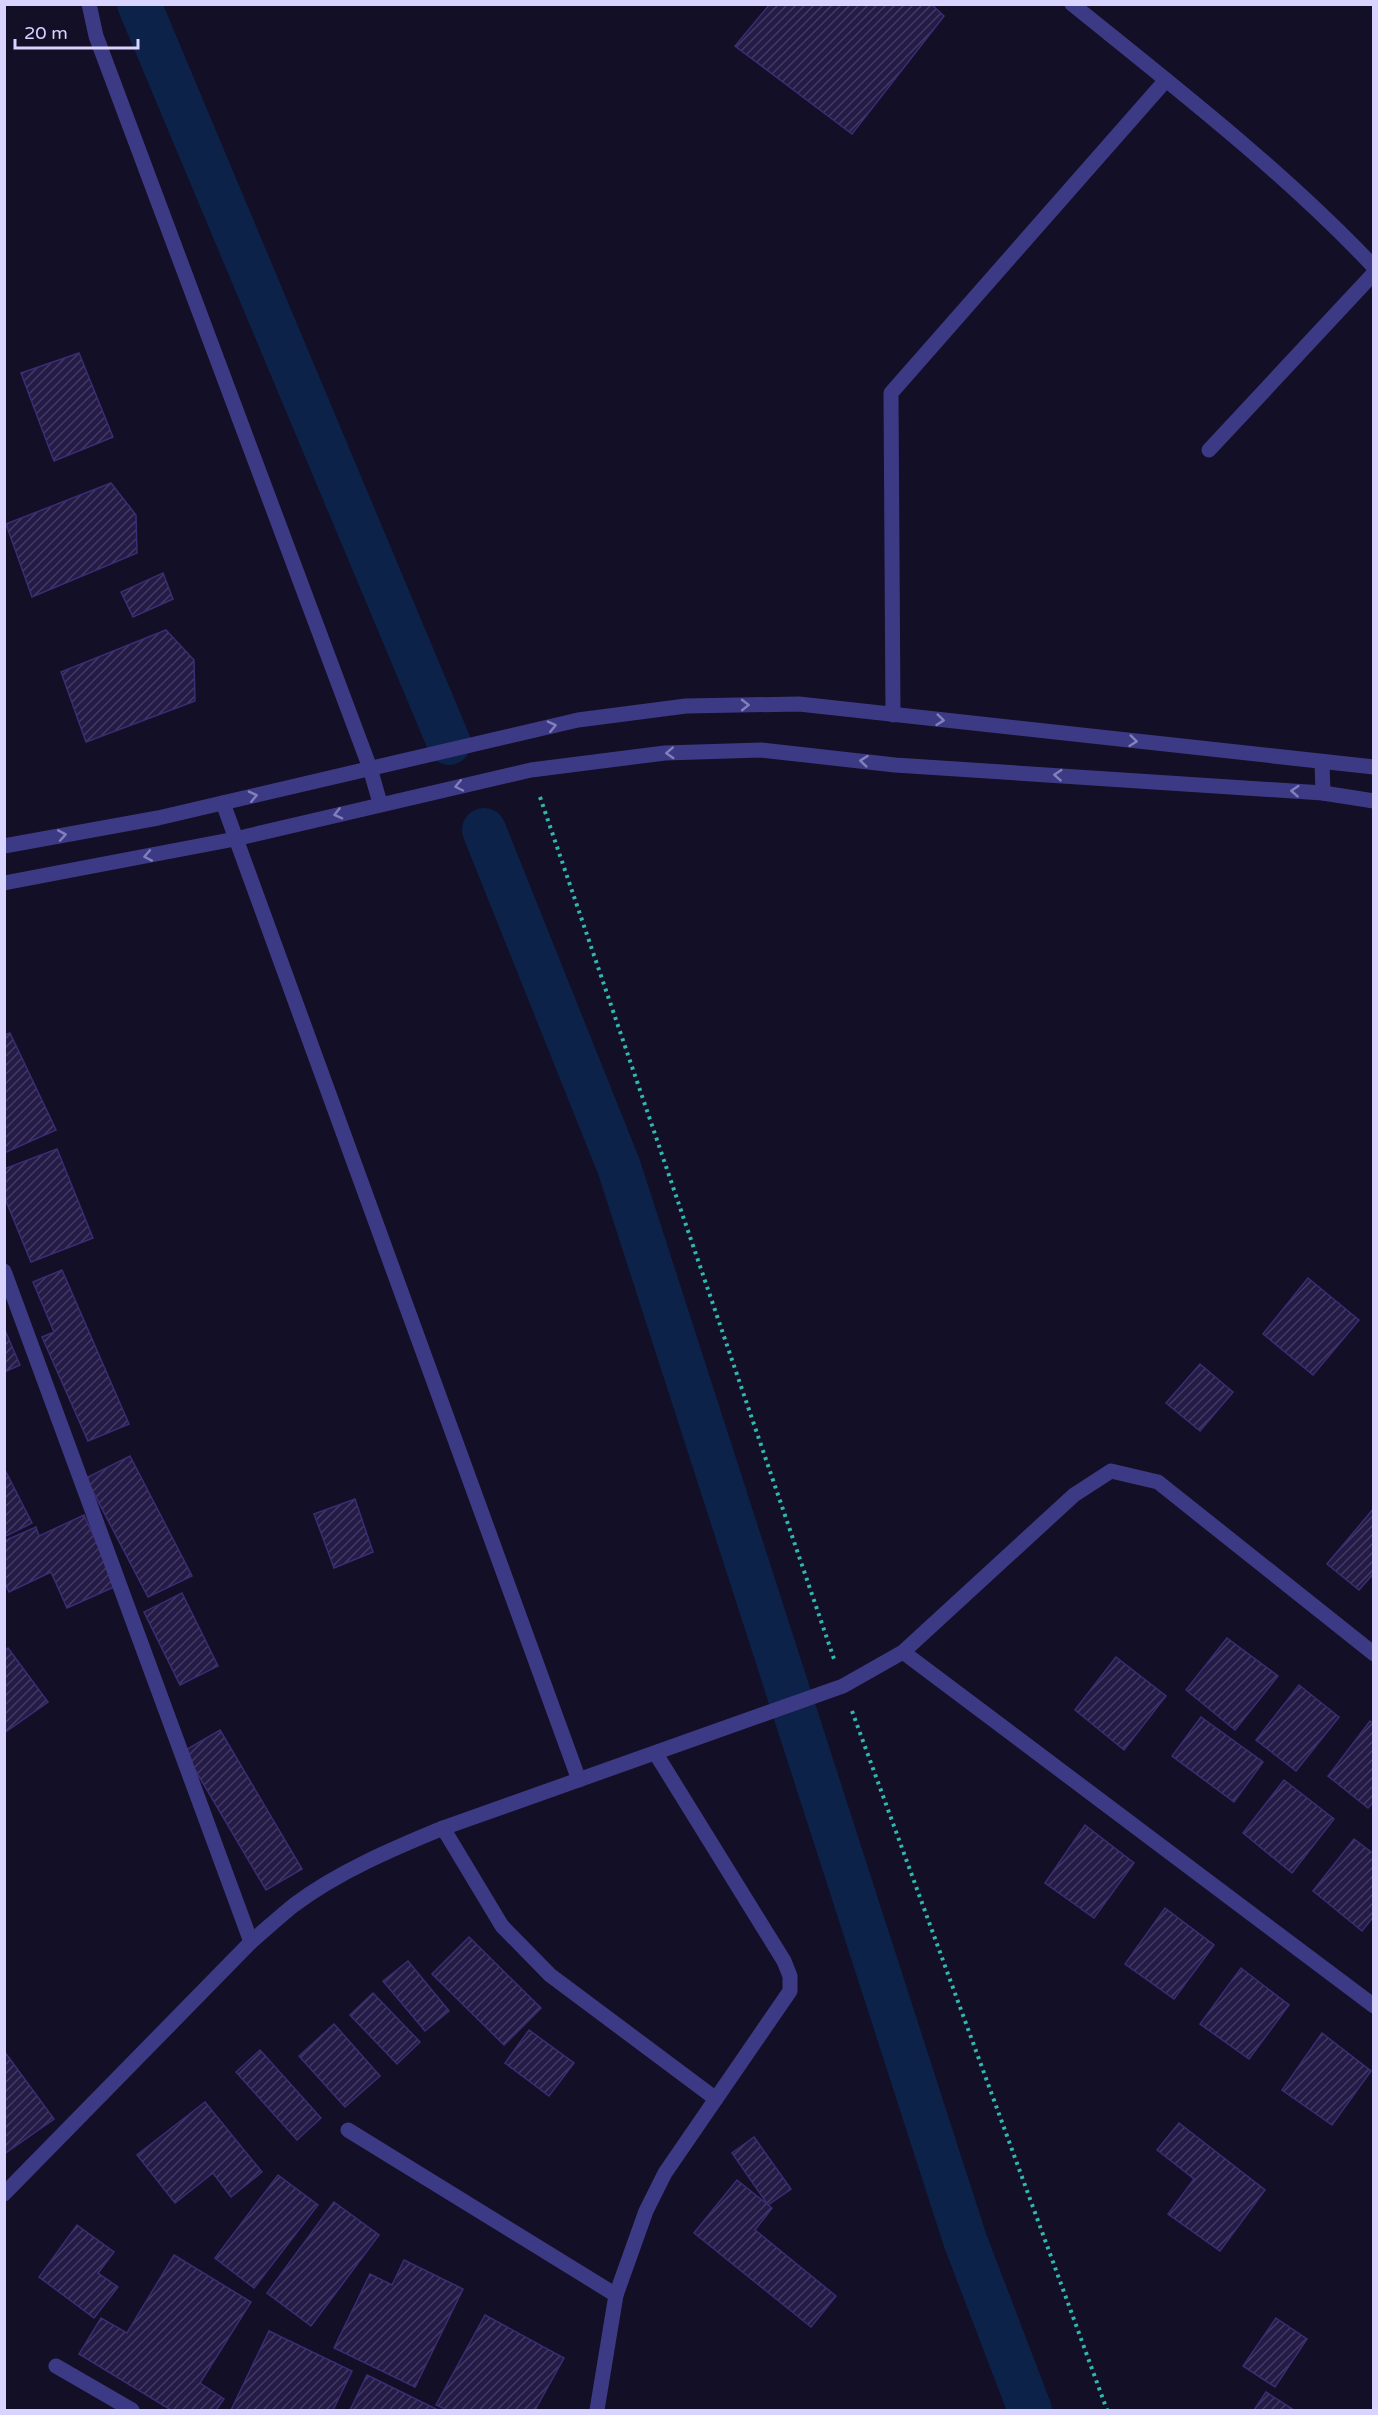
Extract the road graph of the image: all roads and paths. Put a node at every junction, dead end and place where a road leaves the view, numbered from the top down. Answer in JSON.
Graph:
{"nodes":[{"id":1,"x":89,"y":4,"type":"edge"},
{"id":2,"x":1072,"y":4,"type":"edge"},
{"id":3,"x":1166,"y":80,"type":"junction"},
{"id":4,"x":1374,"y":267,"type":"edge"},
{"id":5,"x":1374,"y":273,"type":"edge"},
{"id":6,"x":1209,"y":450,"type":"dead end"},
{"id":7,"x":893,"y":715,"type":"junction"},
{"id":8,"x":1322,"y":762,"type":"junction"},
{"id":9,"x":1374,"y":767,"type":"edge"},
{"id":10,"x":370,"y":768,"type":"junction"},
{"id":11,"x":531,"y":770,"type":"junction"},
{"id":12,"x":1323,"y":793,"type":"junction"},
{"id":13,"x":1374,"y":801,"type":"edge"},
{"id":14,"x":223,"y":803,"type":"junction"},
{"id":15,"x":380,"y":803,"type":"junction"},
{"id":16,"x":235,"y":839,"type":"junction"},
{"id":17,"x":4,"y":846,"type":"edge"},
{"id":18,"x":4,"y":883,"type":"edge"},
{"id":19,"x":4,"y":1271,"type":"edge"},
{"id":20,"x":903,"y":1652,"type":"junction"},
{"id":21,"x":1374,"y":1654,"type":"edge"},
{"id":22,"x":843,"y":1686,"type":"junction"},
{"id":23,"x":656,"y":1754,"type":"junction"},
{"id":24,"x":579,"y":1780,"type":"junction"},
{"id":25,"x":443,"y":1828,"type":"junction"},
{"id":26,"x":251,"y":1942,"type":"junction"},
{"id":27,"x":1374,"y":2006,"type":"edge"},
{"id":28,"x":716,"y":2099,"type":"junction"},
{"id":29,"x":348,"y":2130,"type":"dead end"},
{"id":30,"x":4,"y":2194,"type":"edge"},
{"id":31,"x":616,"y":2295,"type":"junction"},
{"id":32,"x":56,"y":2366,"type":"dead end"},
{"id":33,"x":132,"y":2410,"type":"edge"},
{"id":34,"x":597,"y":2410,"type":"edge"},
{"id":35,"x":1107,"y":2410,"type":"edge"}],
"edges":[{"from":1,"to":10,"type":"street"},
{"from":2,"to":3,"type":"street"},
{"from":3,"to":4,"type":"street"},
{"from":3,"to":7,"type":"street"},
{"from":5,"to":6,"type":"street"},
{"from":7,"to":8,"type":"street","one_way":true},
{"from":10,"to":7,"type":"street","one_way":true},
{"from":8,"to":9,"type":"street"},
{"from":8,"to":12,"type":"street"},
{"from":14,"to":10,"type":"street","one_way":true},
{"from":10,"to":15,"type":"street"},
{"from":12,"to":11,"type":"street","one_way":true},
{"from":11,"to":15,"type":"street","one_way":true},
{"from":11,"to":22,"type":"path"},
{"from":12,"to":13,"type":"street"},
{"from":14,"to":16,"type":"street"},
{"from":17,"to":14,"type":"street","one_way":true},
{"from":15,"to":16,"type":"street","one_way":true},
{"from":16,"to":18,"type":"street","one_way":true},
{"from":16,"to":24,"type":"street"},
{"from":19,"to":26,"type":"street"},
{"from":20,"to":21,"type":"street"},
{"from":20,"to":22,"type":"street"},
{"from":20,"to":27,"type":"street"},
{"from":22,"to":23,"type":"street"},
{"from":22,"to":35,"type":"path"},
{"from":23,"to":24,"type":"street"},
{"from":23,"to":28,"type":"street"},
{"from":24,"to":25,"type":"street"},
{"from":25,"to":26,"type":"street"},
{"from":25,"to":28,"type":"street"},
{"from":26,"to":30,"type":"street"},
{"from":28,"to":31,"type":"street"},
{"from":29,"to":31,"type":"street"},
{"from":31,"to":34,"type":"street"},
{"from":32,"to":33,"type":"street"}]}
